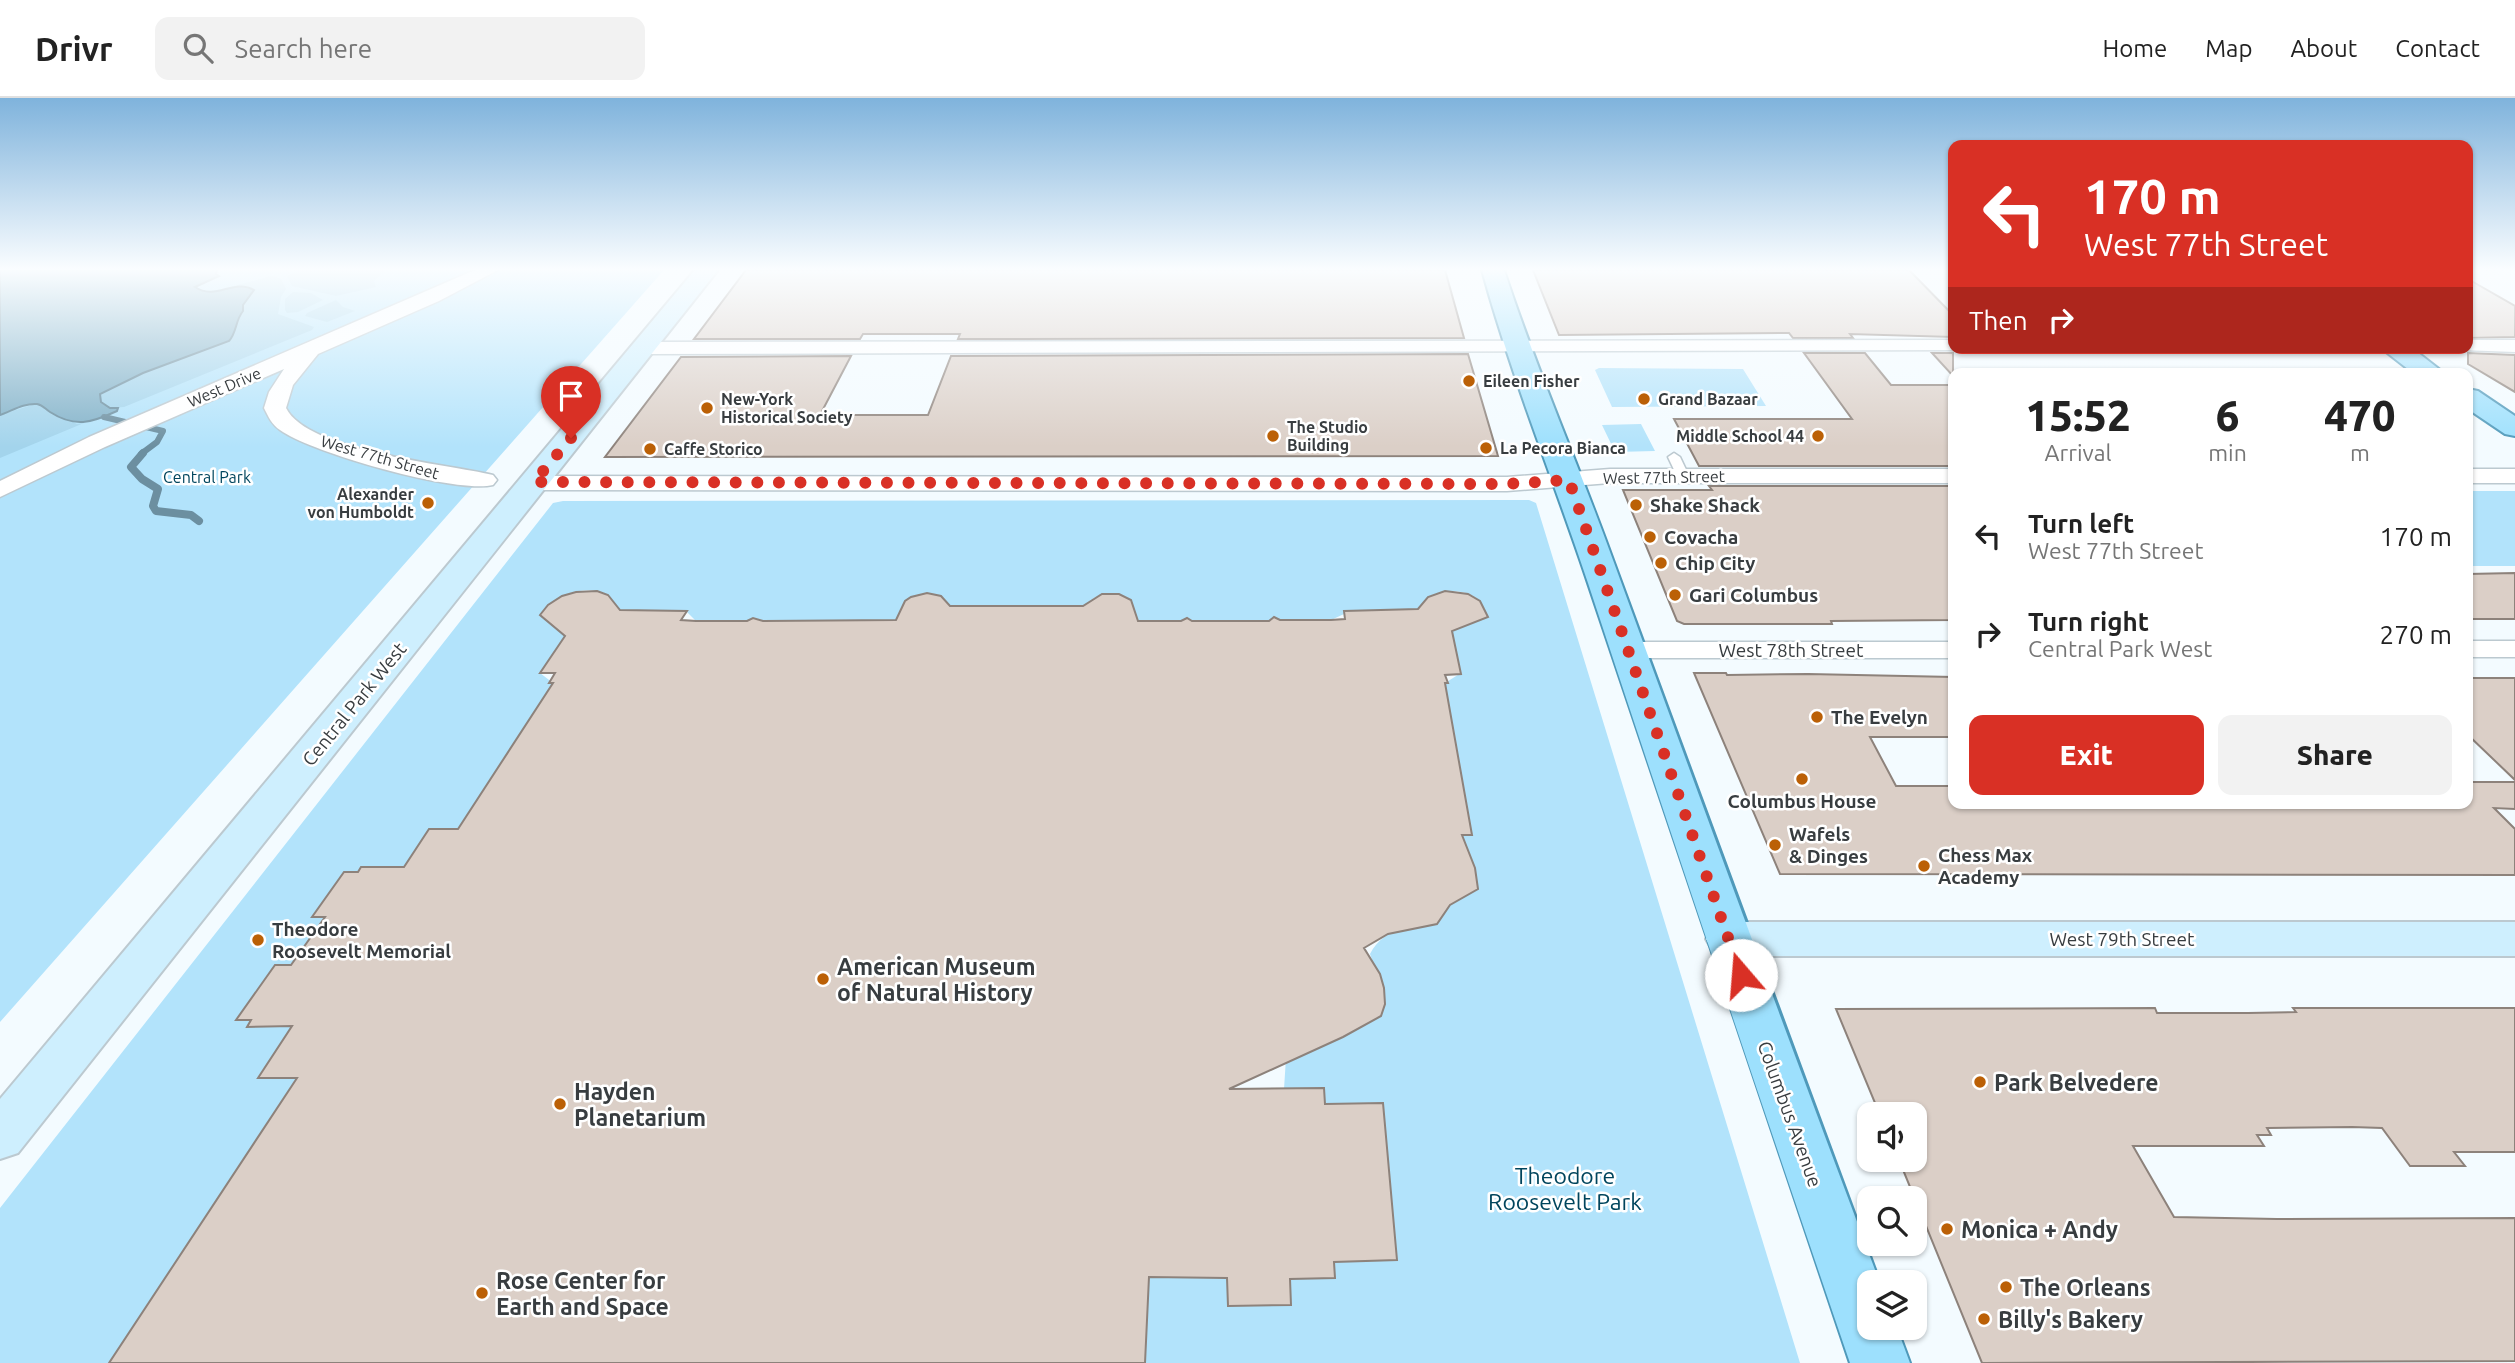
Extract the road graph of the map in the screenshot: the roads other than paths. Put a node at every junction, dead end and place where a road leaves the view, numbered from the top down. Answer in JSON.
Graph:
{"nodes":[{"id":1,"x":359,"y":329,"type":"edge"},
{"id":2,"x":659,"y":329,"type":"edge"},
{"id":3,"x":1511,"y":329,"type":"edge"},
{"id":4,"x":1948,"y":346,"type":"edge"},
{"id":5,"x":2473,"y":346,"type":"edge"},
{"id":6,"x":2515,"y":346,"type":"edge"},
{"id":7,"x":1516,"y":347,"type":"junction"},
{"id":8,"x":313,"y":348,"type":"junction"},
{"id":9,"x":643,"y":348,"type":"junction"},
{"id":10,"x":2403,"y":354,"type":"edge"},
{"id":11,"x":2424,"y":368,"type":"edge"},
{"id":12,"x":2473,"y":400,"type":"edge"},
{"id":13,"x":2515,"y":428,"type":"edge"},
{"id":14,"x":1948,"y":476,"type":"edge"},
{"id":15,"x":2473,"y":476,"type":"edge"},
{"id":16,"x":2515,"y":476,"type":"edge"},
{"id":17,"x":485,"y":480,"type":"dead end"},
{"id":18,"x":1569,"y":480,"type":"junction"},
{"id":19,"x":534,"y":482,"type":"junction"},
{"id":20,"x":0,"y":490,"type":"edge"},
{"id":21,"x":2473,"y":649,"type":"edge"},
{"id":22,"x":2515,"y":649,"type":"edge"},
{"id":23,"x":1629,"y":650,"type":"junction"},
{"id":24,"x":1948,"y":650,"type":"edge"},
{"id":25,"x":1730,"y":939,"type":"junction"},
{"id":26,"x":2515,"y":939,"type":"edge"},
{"id":27,"x":0,"y":1137,"type":"edge"},
{"id":28,"x":1880,"y":1363,"type":"edge"}],
"edges":[{"from":1,"to":8,"type":"street","name":"West Drive"},
{"from":2,"to":9,"type":"main road","name":"Central Park West"},
{"from":3,"to":7,"type":"main road","name":"Columbus Avenue"},
{"from":4,"to":7,"type":"street"},
{"from":5,"to":6,"type":"street"},
{"from":7,"to":9,"type":"street"},
{"from":7,"to":18,"type":"main road","name":"Columbus Avenue"},
{"from":8,"to":17,"type":"street","name":"West 77th Street"},
{"from":8,"to":20,"type":"street","name":"West Drive"},
{"from":9,"to":19,"type":"main road","name":"Central Park West"},
{"from":10,"to":11,"type":"main road"},
{"from":12,"to":13,"type":"main road"},
{"from":14,"to":18,"type":"street","name":"West 77th Street"},
{"from":15,"to":16,"type":"street"},
{"from":18,"to":19,"type":"street","name":"West 77th Street"},
{"from":18,"to":23,"type":"main road","name":"Columbus Avenue"},
{"from":19,"to":27,"type":"main road","name":"Central Park West"},
{"from":21,"to":22,"type":"street"},
{"from":23,"to":24,"type":"street","name":"West 78th Street"},
{"from":23,"to":25,"type":"main road","name":"Columbus Avenue"},
{"from":25,"to":26,"type":"main road","name":"West 79th Street"},
{"from":25,"to":28,"type":"main road","name":"Columbus Avenue"}]}
